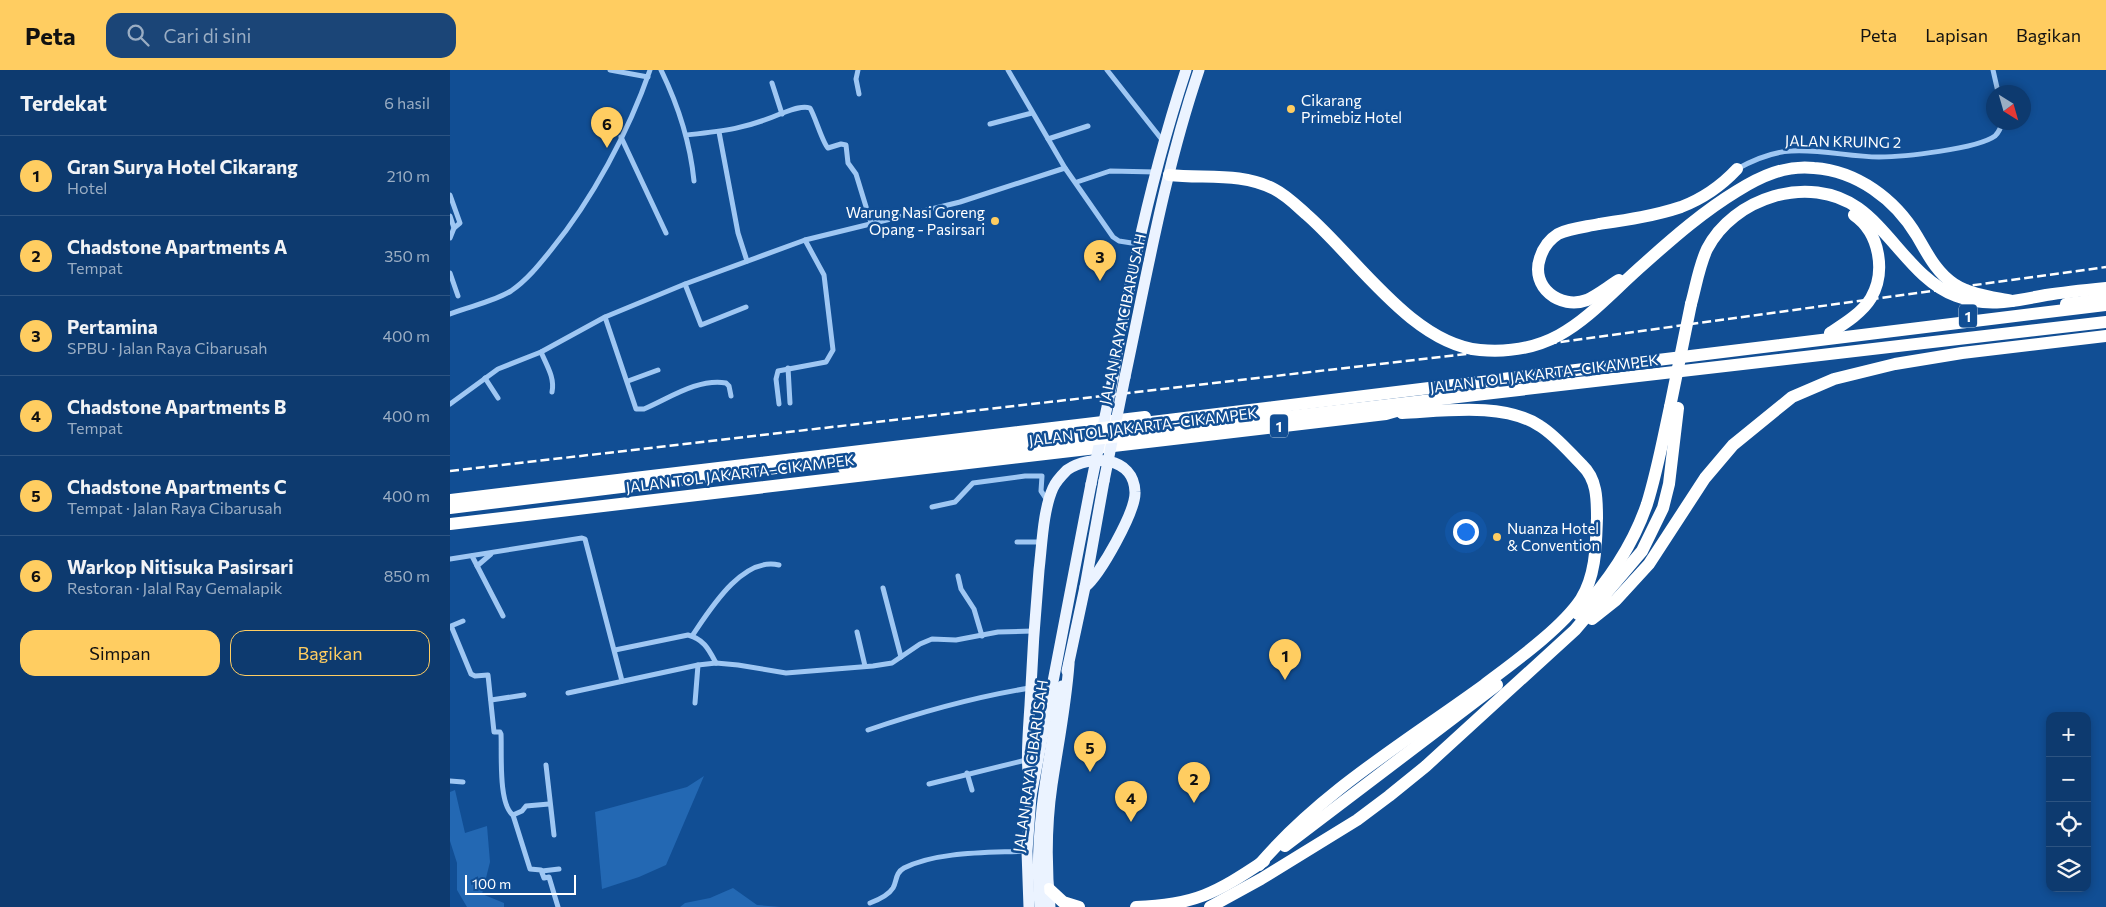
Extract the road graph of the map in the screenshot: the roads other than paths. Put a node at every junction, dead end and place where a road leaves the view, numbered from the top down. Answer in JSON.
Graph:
{"nodes":[{"id":1,"x":610,"y":70,"type":"edge"},
{"id":2,"x":650,"y":70,"type":"edge"},
{"id":3,"x":661,"y":70,"type":"edge"},
{"id":4,"x":858,"y":70,"type":"edge"},
{"id":5,"x":1008,"y":70,"type":"edge"},
{"id":6,"x":1107,"y":70,"type":"edge"},
{"id":7,"x":1186,"y":70,"type":"edge"},
{"id":8,"x":1199,"y":70,"type":"edge"},
{"id":9,"x":1993,"y":70,"type":"edge"},
{"id":10,"x":648,"y":77,"type":"junction"},
{"id":11,"x":772,"y":83,"type":"dead end"},
{"id":12,"x":1996,"y":85,"type":"edge"},
{"id":13,"x":859,"y":94,"type":"dead end"},
{"id":14,"x":1032,"y":113,"type":"junction"},
{"id":15,"x":782,"y":114,"type":"junction"},
{"id":16,"x":990,"y":124,"type":"dead end"},
{"id":17,"x":1088,"y":126,"type":"dead end"},
{"id":18,"x":1999,"y":130,"type":"edge"},
{"id":19,"x":719,"y":132,"type":"junction"},
{"id":20,"x":686,"y":135,"type":"junction"},
{"id":21,"x":621,"y":137,"type":"junction"},
{"id":22,"x":1048,"y":139,"type":"junction"},
{"id":23,"x":1164,"y":142,"type":"junction"},
{"id":24,"x":1176,"y":144,"type":"junction"},
{"id":25,"x":1065,"y":168,"type":"junction"},
{"id":26,"x":1737,"y":169,"type":"joint"},
{"id":27,"x":1162,"y":173,"type":"junction"},
{"id":28,"x":694,"y":180,"type":"dead end"},
{"id":29,"x":1076,"y":182,"type":"junction"},
{"id":30,"x":450,"y":195,"type":"edge"},
{"id":31,"x":450,"y":216,"type":"edge"},
{"id":32,"x":871,"y":222,"type":"junction"},
{"id":33,"x":454,"y":228,"type":"junction"},
{"id":34,"x":666,"y":233,"type":"dead end"},
{"id":35,"x":450,"y":238,"type":"edge"},
{"id":36,"x":806,"y":240,"type":"junction"},
{"id":37,"x":1139,"y":244,"type":"junction"},
{"id":38,"x":747,"y":261,"type":"junction"},
{"id":39,"x":1644,"y":264,"type":"junction"},
{"id":40,"x":450,"y":274,"type":"edge"},
{"id":41,"x":685,"y":284,"type":"junction"},
{"id":42,"x":452,"y":286,"type":"edge"},
{"id":43,"x":2106,"y":288,"type":"edge"},
{"id":44,"x":458,"y":296,"type":"dead end"},
{"id":45,"x":2106,"y":299,"type":"edge"},
{"id":46,"x":2012,"y":301,"type":"junction"},
{"id":47,"x":1694,"y":305,"type":"junction"},
{"id":48,"x":2106,"y":305,"type":"edge"},
{"id":49,"x":746,"y":307,"type":"dead end"},
{"id":50,"x":450,"y":314,"type":"edge"},
{"id":51,"x":605,"y":317,"type":"junction"},
{"id":52,"x":2106,"y":322,"type":"edge"},
{"id":53,"x":1830,"y":333,"type":"junction"},
{"id":54,"x":2106,"y":336,"type":"edge"},
{"id":55,"x":541,"y":352,"type":"junction"},
{"id":56,"x":788,"y":368,"type":"junction"},
{"id":57,"x":658,"y":370,"type":"dead end"},
{"id":58,"x":485,"y":378,"type":"junction"},
{"id":59,"x":628,"y":381,"type":"junction"},
{"id":60,"x":552,"y":392,"type":"dead end"},
{"id":61,"x":731,"y":396,"type":"dead end"},
{"id":62,"x":498,"y":398,"type":"dead end"},
{"id":63,"x":790,"y":403,"type":"dead end"},
{"id":64,"x":450,"y":404,"type":"edge"},
{"id":65,"x":779,"y":404,"type":"dead end"},
{"id":66,"x":1674,"y":407,"type":"junction"},
{"id":67,"x":1386,"y":414,"type":"junction"},
{"id":68,"x":450,"y":500,"type":"edge"},
{"id":69,"x":1049,"y":503,"type":"junction"},
{"id":70,"x":932,"y":507,"type":"dead end"},
{"id":71,"x":450,"y":508,"type":"edge"},
{"id":72,"x":450,"y":516,"type":"edge"},
{"id":73,"x":450,"y":524,"type":"edge"},
{"id":74,"x":1017,"y":542,"type":"dead end"},
{"id":75,"x":1042,"y":542,"type":"junction"},
{"id":76,"x":491,"y":553,"type":"junction"},
{"id":77,"x":472,"y":556,"type":"junction"},
{"id":78,"x":450,"y":559,"type":"edge"},
{"id":79,"x":779,"y":565,"type":"dead end"},
{"id":80,"x":477,"y":566,"type":"junction"},
{"id":81,"x":958,"y":576,"type":"dead end"},
{"id":82,"x":1085,"y":587,"type":"junction"},
{"id":83,"x":883,"y":588,"type":"dead end"},
{"id":84,"x":503,"y":616,"type":"dead end"},
{"id":85,"x":463,"y":621,"type":"dead end"},
{"id":86,"x":451,"y":626,"type":"edge"},
{"id":87,"x":1575,"y":630,"type":"junction"},
{"id":88,"x":1033,"y":631,"type":"junction"},
{"id":89,"x":857,"y":632,"type":"dead end"},
{"id":90,"x":692,"y":636,"type":"junction"},
{"id":91,"x":982,"y":636,"type":"junction"},
{"id":92,"x":615,"y":650,"type":"junction"},
{"id":93,"x":901,"y":657,"type":"junction"},
{"id":94,"x":1057,"y":659,"type":"junction"},
{"id":95,"x":716,"y":663,"type":"junction"},
{"id":96,"x":1069,"y":664,"type":"junction"},
{"id":97,"x":698,"y":665,"type":"junction"},
{"id":98,"x":865,"y":666,"type":"junction"},
{"id":99,"x":622,"y":681,"type":"junction"},
{"id":100,"x":1060,"y":686,"type":"junction"},
{"id":101,"x":1030,"y":688,"type":"junction"},
{"id":102,"x":568,"y":693,"type":"dead end"},
{"id":103,"x":524,"y":695,"type":"dead end"},
{"id":104,"x":491,"y":700,"type":"junction"},
{"id":105,"x":695,"y":703,"type":"dead end"},
{"id":106,"x":868,"y":730,"type":"dead end"},
{"id":107,"x":1027,"y":760,"type":"junction"},
{"id":108,"x":546,"y":765,"type":"dead end"},
{"id":109,"x":967,"y":773,"type":"junction"},
{"id":110,"x":450,"y":781,"type":"edge"},
{"id":111,"x":463,"y":782,"type":"dead end"},
{"id":112,"x":929,"y":784,"type":"dead end"},
{"id":113,"x":972,"y":790,"type":"dead end"},
{"id":114,"x":1031,"y":796,"type":"junction"},
{"id":115,"x":549,"y":804,"type":"junction"},
{"id":116,"x":513,"y":815,"type":"junction"},
{"id":117,"x":554,"y":835,"type":"dead end"},
{"id":118,"x":1027,"y":850,"type":"junction"},
{"id":119,"x":1259,"y":864,"type":"junction"},
{"id":120,"x":559,"y":869,"type":"dead end"},
{"id":121,"x":542,"y":871,"type":"junction"},
{"id":122,"x":1049,"y":899,"type":"edge"},
{"id":123,"x":870,"y":903,"type":"dead end"},
{"id":124,"x":1031,"y":905,"type":"edge"},
{"id":125,"x":558,"y":907,"type":"edge"},
{"id":126,"x":1040,"y":907,"type":"edge"},
{"id":127,"x":1079,"y":907,"type":"edge"},
{"id":128,"x":1136,"y":907,"type":"edge"},
{"id":129,"x":1210,"y":907,"type":"edge"}],
"edges":[{"from":1,"to":10,"type":"street"},
{"from":2,"to":10,"type":"street"},
{"from":3,"to":20,"type":"street"},
{"from":4,"to":13,"type":"street"},
{"from":5,"to":14,"type":"street"},
{"from":6,"to":23,"type":"street"},
{"from":7,"to":23,"type":"main road","name":"JALAN RAYA CIBARUSAH"},
{"from":8,"to":24,"type":"main road","name":"JALAN RAYA CIBARUSAH"},
{"from":9,"to":12,"type":"street"},
{"from":10,"to":21,"type":"street"},
{"from":11,"to":15,"type":"street"},
{"from":14,"to":16,"type":"street"},
{"from":14,"to":22,"type":"street"},
{"from":15,"to":19,"type":"street"},
{"from":15,"to":32,"type":"street"},
{"from":17,"to":22,"type":"street"},
{"from":18,"to":26,"type":"street","name":"JALAN KRUING 2"},
{"from":19,"to":20,"type":"street"},
{"from":19,"to":38,"type":"street"},
{"from":20,"to":28,"type":"street"},
{"from":21,"to":34,"type":"street"},
{"from":21,"to":50,"type":"street"},
{"from":22,"to":25,"type":"street"},
{"from":23,"to":24,"type":"main road"},
{"from":23,"to":27,"type":"main road","name":"JALAN RAYA CIBARUSAH"},
{"from":24,"to":27,"type":"main road","name":"JALAN RAYA CIBARUSAH"},
{"from":25,"to":29,"type":"street"},
{"from":25,"to":32,"type":"street"},
{"from":26,"to":39,"type":"highway"},
{"from":27,"to":29,"type":"street"},
{"from":27,"to":37,"type":"main road","name":"JALAN RAYA CIBARUSAH"},
{"from":27,"to":39,"type":"highway"},
{"from":27,"to":82,"type":"main road","name":"JALAN RAYA CIBARUSAH","bridge":true},
{"from":29,"to":37,"type":"street"},
{"from":30,"to":33,"type":"street"},
{"from":31,"to":33,"type":"street"},
{"from":32,"to":36,"type":"street"},
{"from":33,"to":35,"type":"street"},
{"from":36,"to":38,"type":"street"},
{"from":36,"to":56,"type":"street"},
{"from":37,"to":94,"type":"main road","name":"JALAN RAYA CIBARUSAH","bridge":true},
{"from":38,"to":41,"type":"street"},
{"from":39,"to":46,"type":"highway"},
{"from":40,"to":42,"type":"street"},
{"from":41,"to":49,"type":"street"},
{"from":41,"to":51,"type":"street"},
{"from":42,"to":44,"type":"street"},
{"from":43,"to":46,"type":"highway"},
{"from":45,"to":53,"type":"highway","name":"JALAN TOL JAKARTA–CIKAMPEK","number":"1"},
{"from":46,"to":47,"type":"highway"},
{"from":47,"to":53,"type":"highway"},
{"from":47,"to":66,"type":"highway","bridge":true},
{"from":48,"to":71,"type":"highway","number":"1","bridge":true},
{"from":51,"to":55,"type":"street"},
{"from":51,"to":59,"type":"street"},
{"from":52,"to":67,"type":"highway","name":"JALAN TOL JAKARTA–CIKAMPEK","number":"1"},
{"from":52,"to":72,"type":"highway","number":"1","bridge":true},
{"from":53,"to":68,"type":"highway","name":"JALAN TOL JAKARTA–CIKAMPEK","number":"1"},
{"from":54,"to":87,"type":"highway"},
{"from":55,"to":58,"type":"street"},
{"from":55,"to":60,"type":"street"},
{"from":56,"to":63,"type":"street"},
{"from":56,"to":65,"type":"street"},
{"from":57,"to":59,"type":"street"},
{"from":58,"to":62,"type":"street"},
{"from":58,"to":64,"type":"street"},
{"from":59,"to":61,"type":"street"},
{"from":66,"to":87,"type":"highway"},
{"from":66,"to":119,"type":"highway"},
{"from":67,"to":73,"type":"highway","name":"JALAN TOL JAKARTA–CIKAMPEK","number":"1"},
{"from":67,"to":119,"type":"highway"},
{"from":69,"to":70,"type":"street"},
{"from":69,"to":75,"type":"main road"},
{"from":69,"to":82,"type":"main road"},
{"from":74,"to":75,"type":"street"},
{"from":75,"to":88,"type":"main road"},
{"from":76,"to":77,"type":"street"},
{"from":76,"to":80,"type":"street"},
{"from":76,"to":92,"type":"street"},
{"from":77,"to":78,"type":"street"},
{"from":77,"to":80,"type":"street"},
{"from":79,"to":90,"type":"street"},
{"from":80,"to":84,"type":"street"},
{"from":81,"to":91,"type":"street"},
{"from":82,"to":96,"type":"main road","name":"JALAN RAYA CIBARUSAH"},
{"from":83,"to":93,"type":"street"},
{"from":85,"to":86,"type":"street"},
{"from":86,"to":104,"type":"street"},
{"from":87,"to":129,"type":"highway"},
{"from":88,"to":91,"type":"street"},
{"from":88,"to":101,"type":"main road"},
{"from":89,"to":98,"type":"street"},
{"from":90,"to":92,"type":"street"},
{"from":90,"to":95,"type":"street"},
{"from":91,"to":93,"type":"street"},
{"from":92,"to":99,"type":"street"},
{"from":93,"to":98,"type":"street"},
{"from":94,"to":100,"type":"main road","name":"JALAN RAYA CIBARUSAH"},
{"from":94,"to":114,"type":"main road","name":"JALAN RAYA CIBARUSAH"},
{"from":95,"to":97,"type":"street"},
{"from":95,"to":98,"type":"street"},
{"from":96,"to":100,"type":"main road","name":"JALAN RAYA CIBARUSAH"},
{"from":96,"to":122,"type":"main road","name":"JALAN RAYA CIBARUSAH"},
{"from":97,"to":99,"type":"street"},
{"from":97,"to":105,"type":"street"},
{"from":99,"to":102,"type":"street"},
{"from":100,"to":124,"type":"main road","name":"JALAN RAYA CIBARUSAH","bridge":true},
{"from":100,"to":126,"type":"main road","name":"JALAN RAYA CIBARUSAH","bridge":true},
{"from":101,"to":106,"type":"street"},
{"from":101,"to":107,"type":"main road"},
{"from":103,"to":104,"type":"street"},
{"from":104,"to":116,"type":"street"},
{"from":107,"to":109,"type":"street"},
{"from":107,"to":114,"type":"main road"},
{"from":108,"to":115,"type":"street"},
{"from":109,"to":112,"type":"street"},
{"from":109,"to":113,"type":"street"},
{"from":110,"to":111,"type":"street"},
{"from":114,"to":118,"type":"main road","name":"JALAN RAYA CIBARUSAH"},
{"from":115,"to":116,"type":"street"},
{"from":115,"to":117,"type":"street"},
{"from":116,"to":121,"type":"street"},
{"from":118,"to":123,"type":"street"},
{"from":118,"to":124,"type":"main road","name":"JALAN RAYA CIBARUSAH"},
{"from":119,"to":128,"type":"highway"},
{"from":120,"to":121,"type":"street"},
{"from":121,"to":125,"type":"street"},
{"from":122,"to":124,"type":"main road"},
{"from":122,"to":127,"type":"highway"}]}
